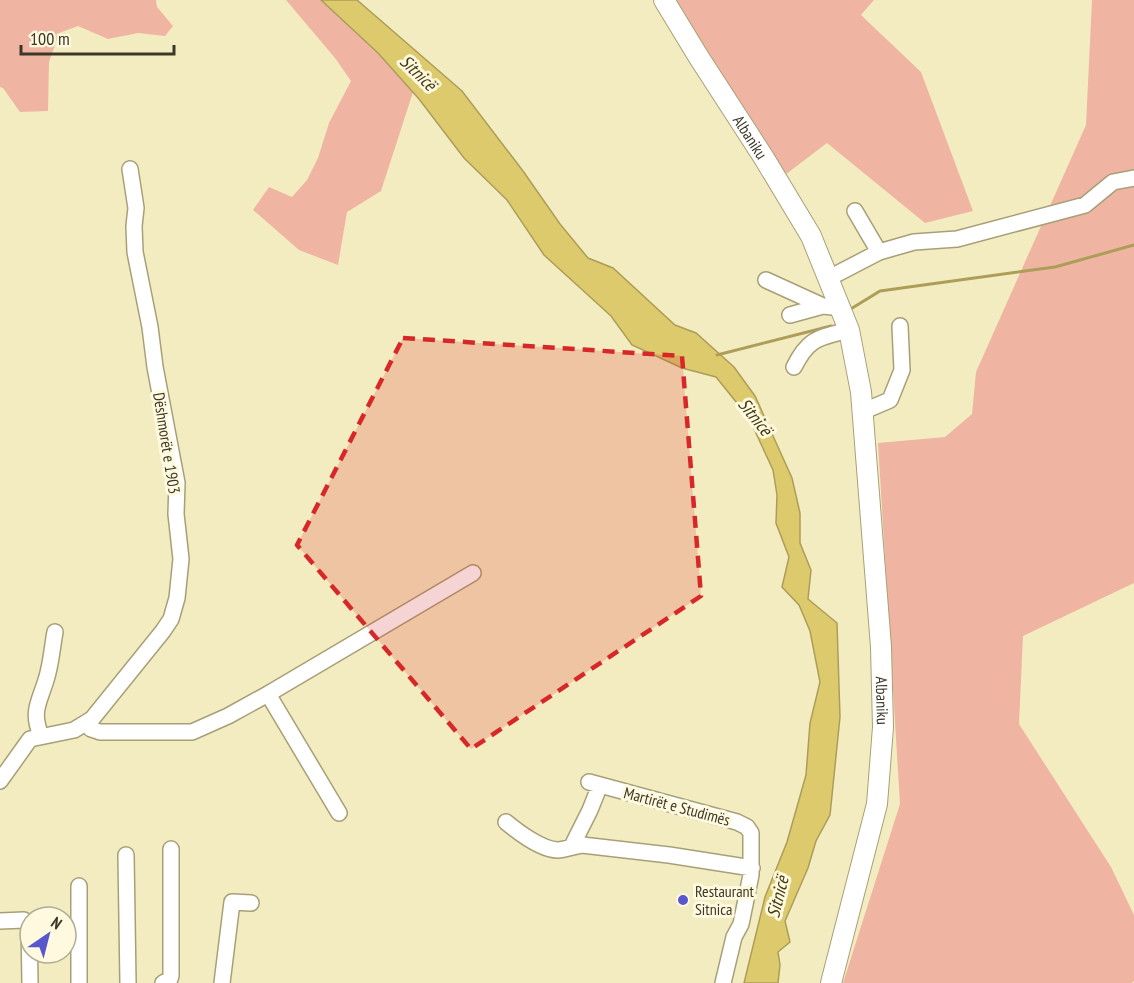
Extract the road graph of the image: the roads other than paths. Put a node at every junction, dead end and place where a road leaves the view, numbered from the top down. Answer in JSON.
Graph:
{"nodes":[{"id":1,"x":664,"y":0,"type":"edge"},
{"id":2,"x":129,"y":170,"type":"dead end"},
{"id":3,"x":1134,"y":178,"type":"edge"},
{"id":4,"x":855,"y":211,"type":"dead end"},
{"id":5,"x":879,"y":252,"type":"junction"},
{"id":6,"x":830,"y":278,"type":"junction"},
{"id":7,"x":766,"y":280,"type":"dead end"},
{"id":8,"x":832,"y":307,"type":"junction"},
{"id":9,"x":790,"y":315,"type":"dead end"},
{"id":10,"x":900,"y":326,"type":"dead end"},
{"id":11,"x":849,"y":330,"type":"junction"},
{"id":12,"x":794,"y":367,"type":"dead end"},
{"id":13,"x":864,"y":411,"type":"junction"},
{"id":14,"x":473,"y":573,"type":"dead end"},
{"id":15,"x":55,"y":632,"type":"dead end"},
{"id":16,"x":268,"y":694,"type":"junction"},
{"id":17,"x":87,"y":724,"type":"junction"},
{"id":18,"x":41,"y":736,"type":"junction"},
{"id":19,"x":0,"y":781,"type":"edge"},
{"id":20,"x":339,"y":813,"type":"dead end"},
{"id":21,"x":506,"y":822,"type":"dead end"},
{"id":22,"x":572,"y":846,"type":"junction"},
{"id":23,"x":171,"y":849,"type":"dead end"},
{"id":24,"x":126,"y":855,"type":"dead end"},
{"id":25,"x":752,"y":868,"type":"junction"},
{"id":26,"x":79,"y":886,"type":"dead end"},
{"id":27,"x":251,"y":903,"type":"dead end"},
{"id":28,"x":0,"y":921,"type":"edge"},
{"id":29,"x":30,"y":983,"type":"edge"},
{"id":30,"x":79,"y":983,"type":"edge"},
{"id":31,"x":129,"y":983,"type":"edge"},
{"id":32,"x":163,"y":983,"type":"edge"},
{"id":33,"x":222,"y":983,"type":"edge"},
{"id":34,"x":723,"y":983,"type":"edge"},
{"id":35,"x":831,"y":983,"type":"edge"}],
"edges":[{"from":1,"to":6,"type":"main road","name":"Albaniku"},
{"from":2,"to":17,"type":"street","name":"Dëshmorët e 1903"},
{"from":3,"to":5,"type":"street"},
{"from":4,"to":5,"type":"street"},
{"from":5,"to":6,"type":"street"},
{"from":6,"to":8,"type":"main road","name":"Albaniku"},
{"from":7,"to":8,"type":"street"},
{"from":8,"to":9,"type":"street"},
{"from":8,"to":11,"type":"main road","name":"Albaniku"},
{"from":10,"to":13,"type":"street"},
{"from":11,"to":12,"type":"street"},
{"from":11,"to":13,"type":"main road","name":"Albaniku"},
{"from":13,"to":35,"type":"main road","name":"Albaniku"},
{"from":14,"to":16,"type":"street"},
{"from":15,"to":18,"type":"street"},
{"from":16,"to":17,"type":"street"},
{"from":16,"to":20,"type":"street"},
{"from":17,"to":18,"type":"street"},
{"from":18,"to":19,"type":"street"},
{"from":21,"to":22,"type":"street"},
{"from":22,"to":25,"type":"street"},
{"from":22,"to":25,"type":"street","name":"Martirët e Studimës"},
{"from":23,"to":32,"type":"street"},
{"from":24,"to":31,"type":"street"},
{"from":25,"to":34,"type":"street","name":"Martirët e Studimës"},
{"from":26,"to":30,"type":"street"},
{"from":27,"to":33,"type":"street"},
{"from":28,"to":29,"type":"street"}]}
